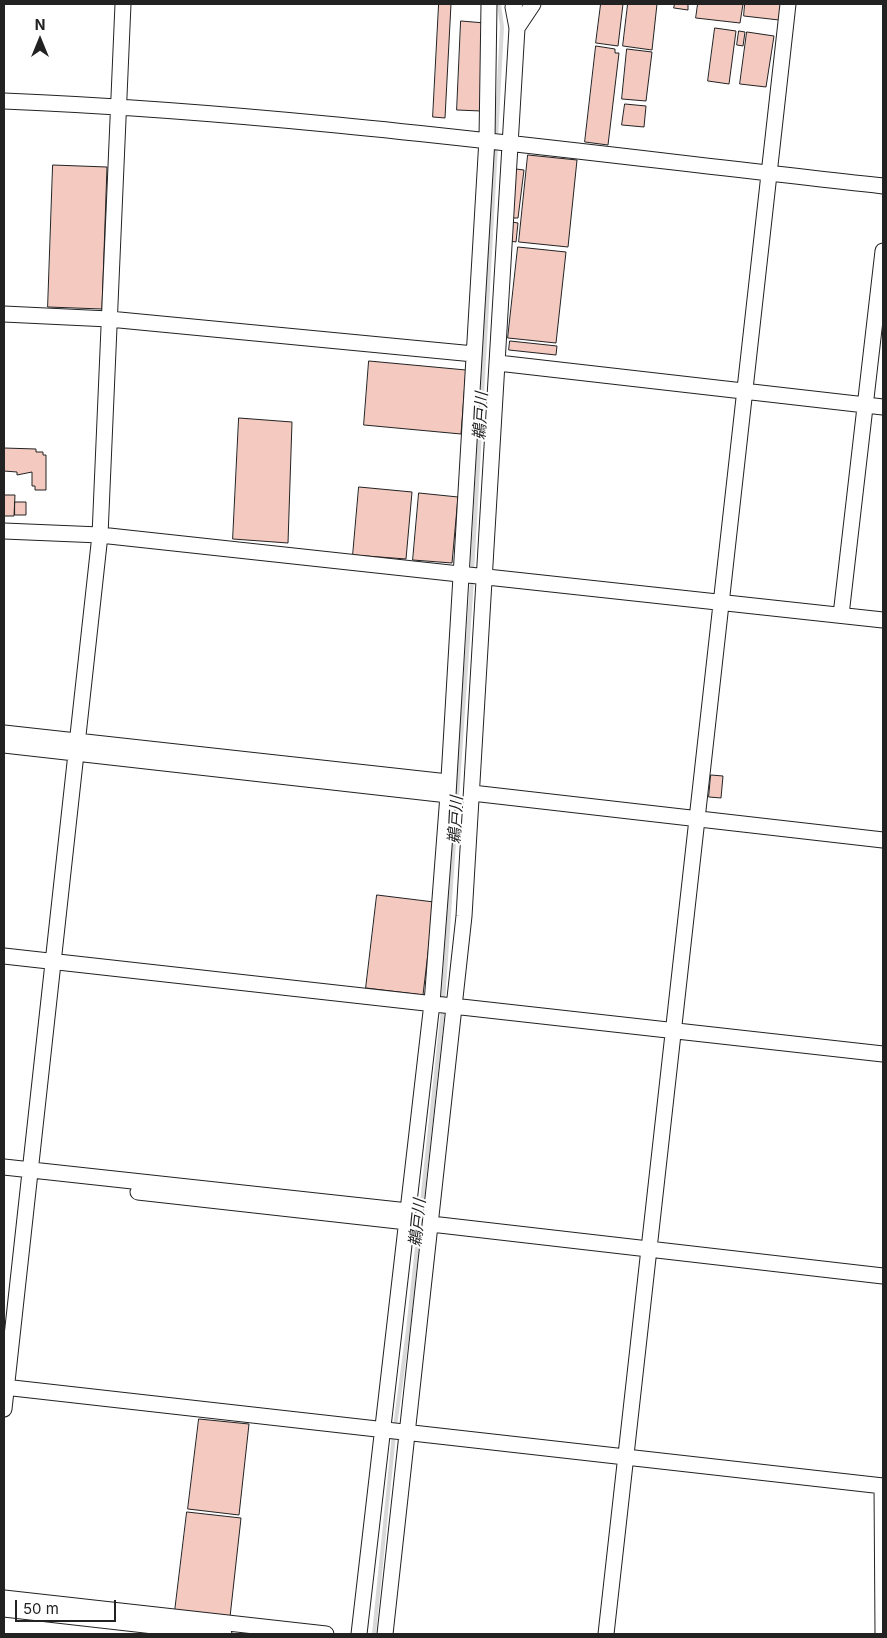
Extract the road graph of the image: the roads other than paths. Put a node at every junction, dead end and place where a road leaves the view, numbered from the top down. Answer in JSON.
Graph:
{"nodes":[{"id":1,"x":123,"y":4,"type":"edge"},
{"id":2,"x":489,"y":4,"type":"edge"},
{"id":3,"x":533,"y":4,"type":"edge"},
{"id":4,"x":788,"y":4,"type":"edge"},
{"id":5,"x":513,"y":5,"type":"edge"},
{"id":6,"x":517,"y":28,"type":"junction"},
{"id":7,"x":4,"y":101,"type":"edge"},
{"id":8,"x":119,"y":106,"type":"junction"},
{"id":9,"x":489,"y":140,"type":"junction"},
{"id":10,"x":509,"y":143,"type":"junction"},
{"id":11,"x":770,"y":174,"type":"junction"},
{"id":12,"x":883,"y":186,"type":"edge"},
{"id":13,"x":883,"y":250,"type":"edge"},
{"id":14,"x":4,"y":314,"type":"edge"},
{"id":15,"x":4,"y":324,"type":"edge"},
{"id":16,"x":109,"y":324,"type":"junction"},
{"id":17,"x":474,"y":359,"type":"junction"},
{"id":18,"x":498,"y":359,"type":"junction"},
{"id":19,"x":746,"y":387,"type":"junction"},
{"id":20,"x":883,"y":398,"type":"edge"},
{"id":21,"x":865,"y":400,"type":"junction"},
{"id":22,"x":883,"y":407,"type":"edge"},
{"id":23,"x":4,"y":531,"type":"edge"},
{"id":24,"x":100,"y":535,"type":"junction"},
{"id":25,"x":473,"y":574,"type":"junction"},
{"id":26,"x":722,"y":601,"type":"junction"},
{"id":27,"x":841,"y":615,"type":"junction"},
{"id":28,"x":883,"y":620,"type":"edge"},
{"id":29,"x":4,"y":733,"type":"edge"},
{"id":30,"x":4,"y":745,"type":"edge"},
{"id":31,"x":78,"y":748,"type":"junction"},
{"id":32,"x":472,"y":788,"type":"junction"},
{"id":33,"x":448,"y":789,"type":"junction"},
{"id":34,"x":698,"y":814,"type":"junction"},
{"id":35,"x":883,"y":831,"type":"edge"},
{"id":36,"x":883,"y":840,"type":"edge"},
{"id":37,"x":4,"y":956,"type":"edge"},
{"id":38,"x":54,"y":962,"type":"junction"},
{"id":39,"x":443,"y":1004,"type":"junction"},
{"id":40,"x":674,"y":1030,"type":"junction"},
{"id":41,"x":883,"y":1054,"type":"edge"},
{"id":42,"x":4,"y":1166,"type":"edge"},
{"id":43,"x":30,"y":1175,"type":"junction"},
{"id":44,"x":4,"y":1177,"type":"edge"},
{"id":45,"x":407,"y":1217,"type":"junction"},
{"id":46,"x":431,"y":1219,"type":"junction"},
{"id":47,"x":649,"y":1244,"type":"junction"},
{"id":48,"x":883,"y":1265,"type":"edge"},
{"id":49,"x":883,"y":1276,"type":"edge"},
{"id":50,"x":5,"y":1387,"type":"edge"},
{"id":51,"x":4,"y":1409,"type":"edge"},
{"id":52,"x":386,"y":1430,"type":"junction"},
{"id":53,"x":405,"y":1433,"type":"junction"},
{"id":54,"x":625,"y":1456,"type":"junction"},
{"id":55,"x":883,"y":1486,"type":"edge"},
{"id":56,"x":4,"y":1598,"type":"edge"},
{"id":57,"x":4,"y":1609,"type":"edge"},
{"id":58,"x":883,"y":1625,"type":"edge"},
{"id":59,"x":224,"y":1634,"type":"edge"},
{"id":60,"x":326,"y":1634,"type":"edge"},
{"id":61,"x":360,"y":1634,"type":"edge"},
{"id":62,"x":385,"y":1634,"type":"edge"},
{"id":63,"x":606,"y":1634,"type":"edge"},
{"id":64,"x":883,"y":1634,"type":"edge"}],
"edges":[{"from":1,"to":8,"type":"street"},
{"from":2,"to":9,"type":"street"},
{"from":3,"to":6,"type":"street"},
{"from":4,"to":11,"type":"street"},
{"from":5,"to":6,"type":"street"},
{"from":6,"to":10,"type":"street"},
{"from":7,"to":8,"type":"street"},
{"from":8,"to":9,"type":"street"},
{"from":8,"to":16,"type":"street"},
{"from":9,"to":10,"type":"street"},
{"from":9,"to":17,"type":"street"},
{"from":10,"to":11,"type":"street"},
{"from":10,"to":18,"type":"street"},
{"from":11,"to":12,"type":"street"},
{"from":11,"to":19,"type":"street"},
{"from":13,"to":21,"type":"street"},
{"from":14,"to":16,"type":"street"},
{"from":15,"to":16,"type":"street"},
{"from":16,"to":17,"type":"street"},
{"from":16,"to":24,"type":"street"},
{"from":17,"to":25,"type":"street"},
{"from":18,"to":19,"type":"street"},
{"from":18,"to":25,"type":"street"},
{"from":19,"to":21,"type":"street"},
{"from":19,"to":26,"type":"street"},
{"from":20,"to":21,"type":"street"},
{"from":21,"to":22,"type":"street"},
{"from":21,"to":27,"type":"street"},
{"from":23,"to":24,"type":"street"},
{"from":24,"to":25,"type":"street"},
{"from":24,"to":31,"type":"street"},
{"from":25,"to":26,"type":"street"},
{"from":25,"to":32,"type":"street"},
{"from":25,"to":33,"type":"street"},
{"from":26,"to":27,"type":"street"},
{"from":26,"to":34,"type":"street"},
{"from":27,"to":28,"type":"street"},
{"from":29,"to":31,"type":"street"},
{"from":30,"to":31,"type":"street"},
{"from":31,"to":33,"type":"street"},
{"from":31,"to":38,"type":"street"},
{"from":32,"to":34,"type":"street"},
{"from":32,"to":39,"type":"street"},
{"from":33,"to":39,"type":"street"},
{"from":34,"to":35,"type":"street"},
{"from":34,"to":36,"type":"street"},
{"from":34,"to":40,"type":"street"},
{"from":37,"to":38,"type":"street"},
{"from":38,"to":39,"type":"street"},
{"from":38,"to":43,"type":"street"},
{"from":39,"to":40,"type":"street"},
{"from":39,"to":45,"type":"street"},
{"from":39,"to":46,"type":"street"},
{"from":40,"to":41,"type":"street"},
{"from":40,"to":47,"type":"street"},
{"from":42,"to":43,"type":"street"},
{"from":43,"to":44,"type":"street"},
{"from":43,"to":45,"type":"street"},
{"from":43,"to":50,"type":"street"},
{"from":45,"to":52,"type":"street"},
{"from":46,"to":47,"type":"street"},
{"from":46,"to":53,"type":"street"},
{"from":47,"to":48,"type":"street"},
{"from":47,"to":49,"type":"street"},
{"from":47,"to":54,"type":"street"},
{"from":50,"to":51,"type":"street"},
{"from":50,"to":52,"type":"street"},
{"from":52,"to":53,"type":"street"},
{"from":52,"to":61,"type":"street"},
{"from":53,"to":54,"type":"street"},
{"from":53,"to":62,"type":"street"},
{"from":54,"to":55,"type":"street"},
{"from":54,"to":63,"type":"street"},
{"from":55,"to":58,"type":"street"},
{"from":56,"to":60,"type":"street"},
{"from":57,"to":59,"type":"street"},
{"from":58,"to":64,"type":"street"}]}
